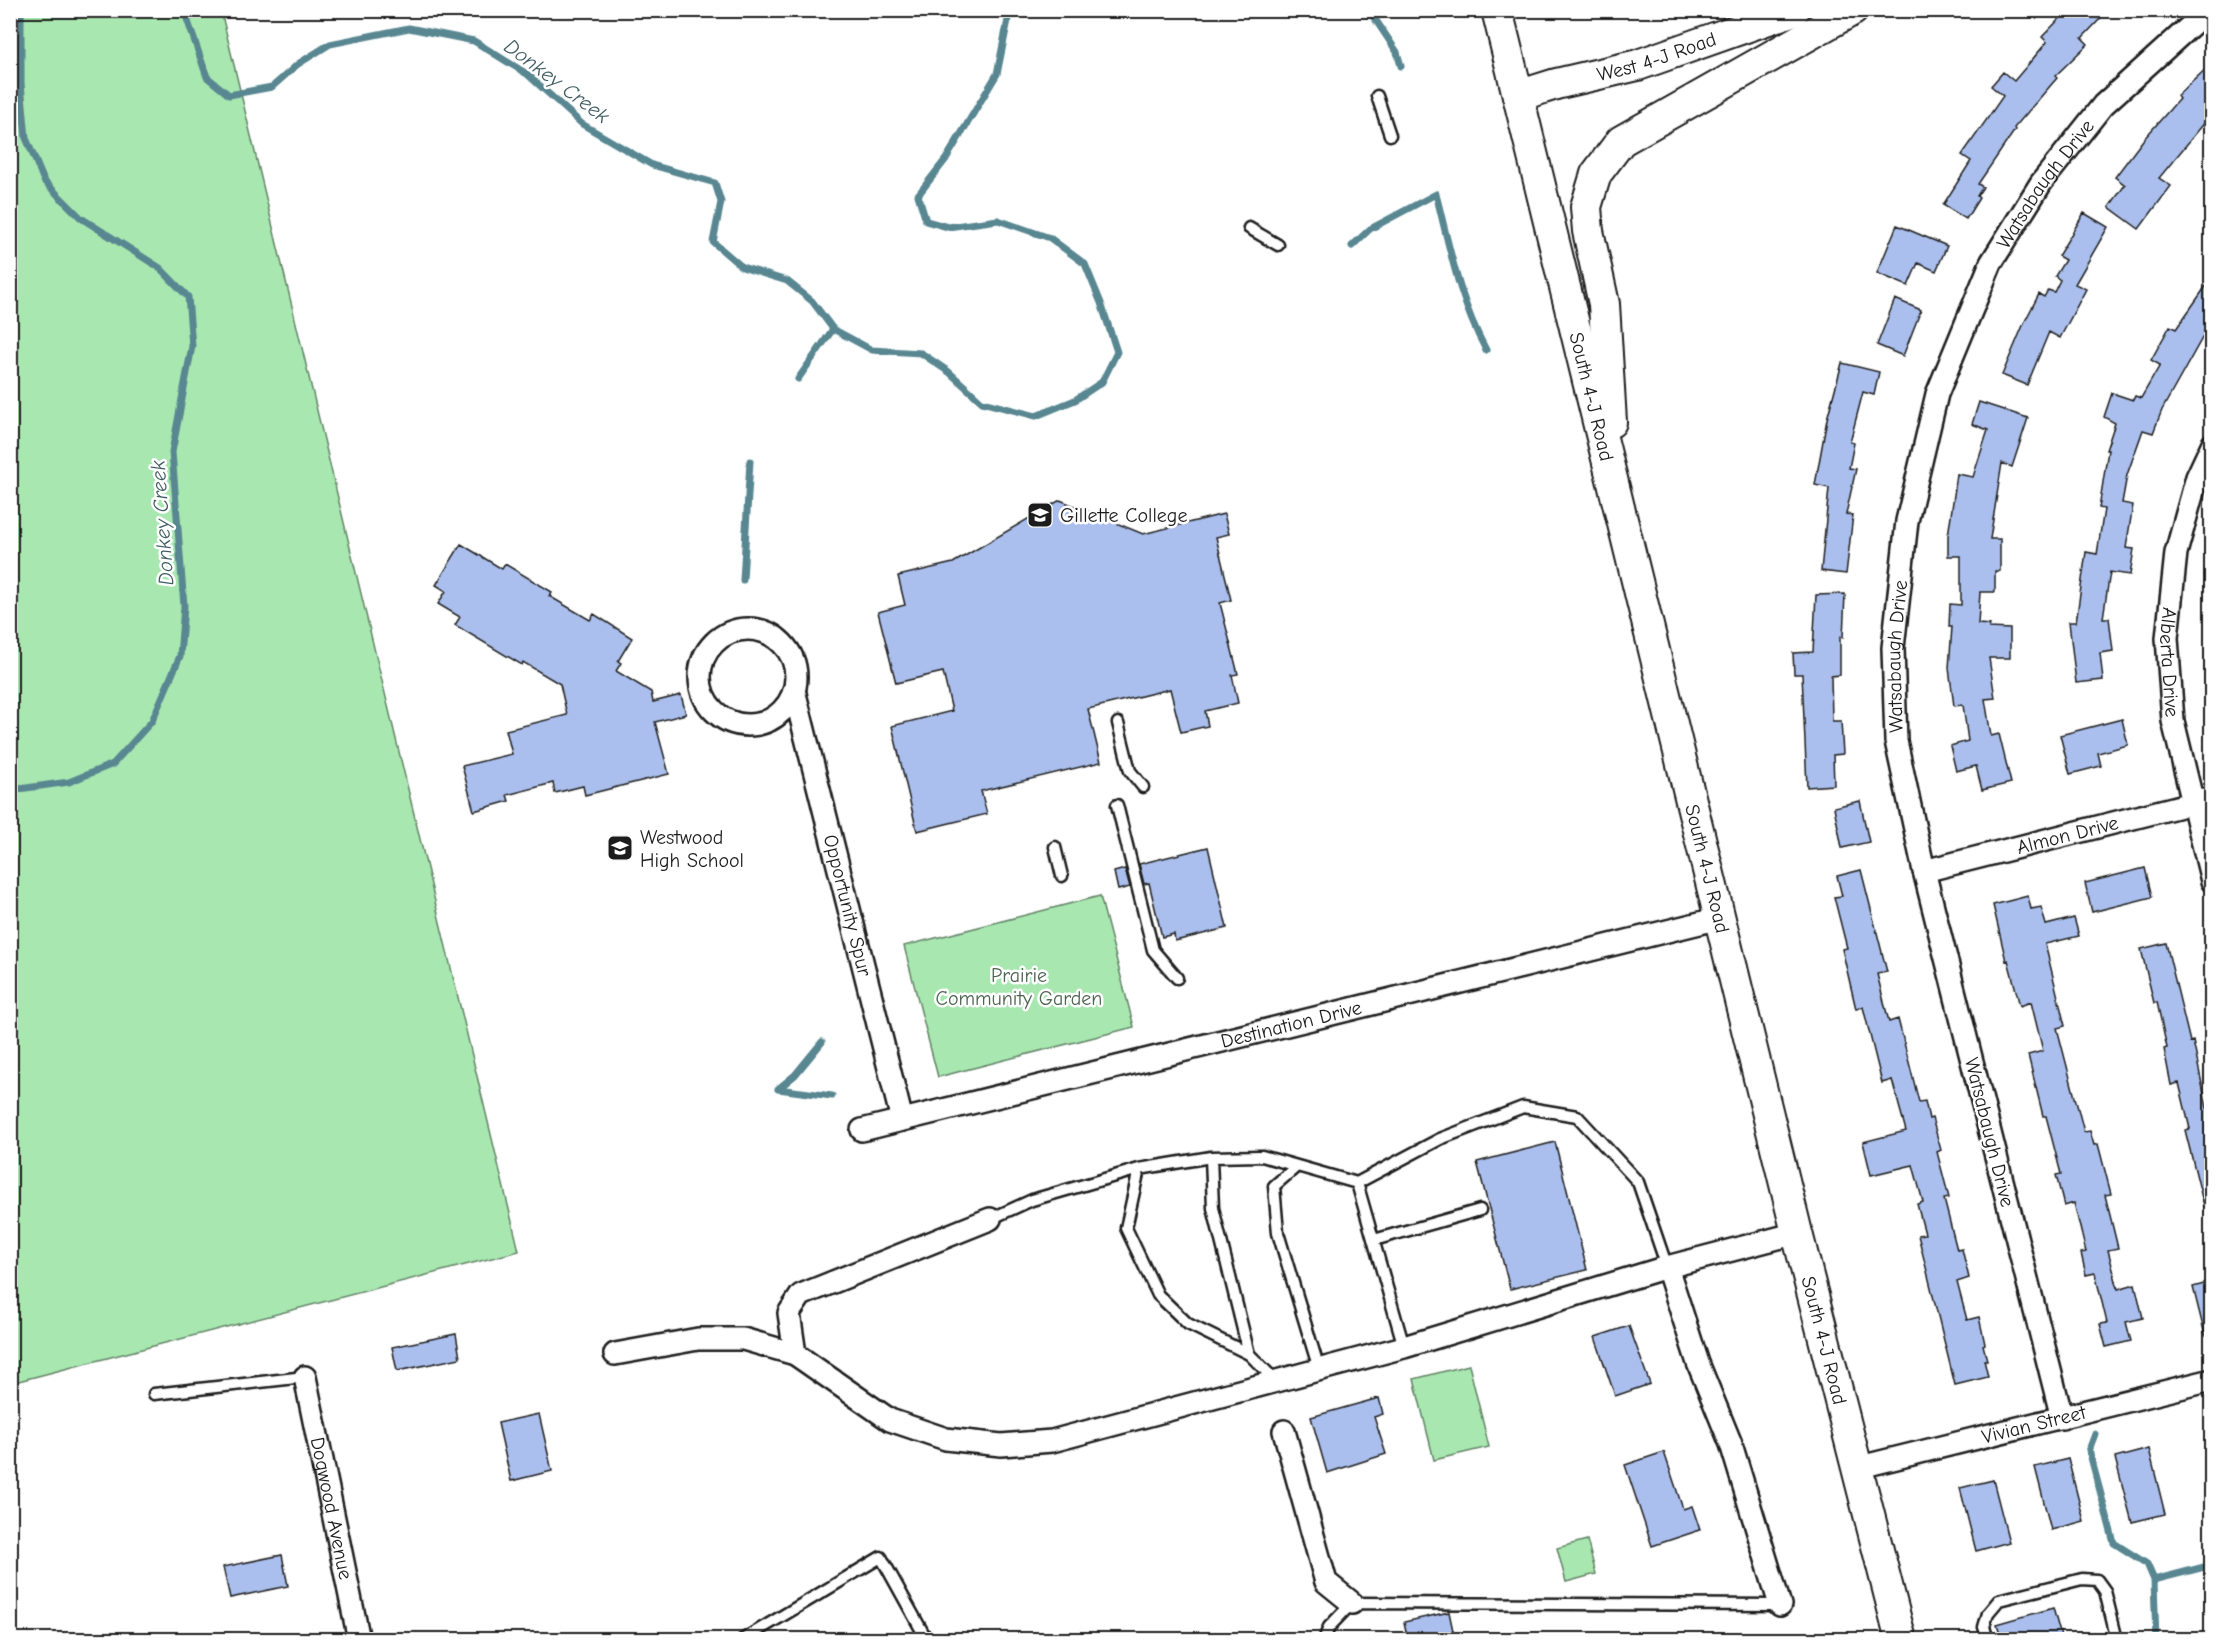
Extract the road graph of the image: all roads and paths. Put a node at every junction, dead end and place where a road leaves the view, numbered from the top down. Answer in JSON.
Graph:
{"nodes":[{"id":1,"x":1497,"y":10,"type":"edge"},
{"id":2,"x":1794,"y":10,"type":"edge"},
{"id":3,"x":1853,"y":10,"type":"edge"},
{"id":4,"x":2208,"y":10,"type":"edge"},
{"id":5,"x":1377,"y":96,"type":"dead end"},
{"id":6,"x":1518,"y":96,"type":"junction"},
{"id":7,"x":1390,"y":135,"type":"dead end"},
{"id":8,"x":1249,"y":228,"type":"dead end"},
{"id":9,"x":1278,"y":245,"type":"dead end"},
{"id":10,"x":2211,"y":445,"type":"edge"},
{"id":11,"x":1616,"y":500,"type":"junction"},
{"id":12,"x":794,"y":690,"type":"junction"},
{"id":13,"x":1118,"y":723,"type":"dead end"},
{"id":14,"x":1143,"y":787,"type":"dead end"},
{"id":15,"x":2202,"y":800,"type":"edge"},
{"id":16,"x":1117,"y":805,"type":"dead end"},
{"id":17,"x":1055,"y":847,"type":"dead end"},
{"id":18,"x":1924,"y":871,"type":"junction"},
{"id":19,"x":1062,"y":876,"type":"dead end"},
{"id":20,"x":2211,"y":881,"type":"edge"},
{"id":21,"x":1720,"y":918,"type":"junction"},
{"id":22,"x":1178,"y":978,"type":"dead end"},
{"id":23,"x":902,"y":1120,"type":"junction"},
{"id":24,"x":862,"y":1130,"type":"dead end"},
{"id":25,"x":1211,"y":1156,"type":"junction"},
{"id":26,"x":1297,"y":1166,"type":"junction"},
{"id":27,"x":1139,"y":1169,"type":"junction"},
{"id":28,"x":1357,"y":1182,"type":"junction"},
{"id":29,"x":1480,"y":1210,"type":"dead end"},
{"id":30,"x":990,"y":1220,"type":"joint"},
{"id":31,"x":1797,"y":1233,"type":"junction"},
{"id":32,"x":1374,"y":1240,"type":"junction"},
{"id":33,"x":1667,"y":1267,"type":"junction"},
{"id":34,"x":1404,"y":1347,"type":"junction"},
{"id":35,"x":615,"y":1354,"type":"dead end"},
{"id":36,"x":795,"y":1354,"type":"junction"},
{"id":37,"x":1249,"y":1354,"type":"junction"},
{"id":38,"x":1319,"y":1369,"type":"junction"},
{"id":39,"x":305,"y":1377,"type":"joint"},
{"id":40,"x":2211,"y":1380,"type":"edge"},
{"id":41,"x":1276,"y":1381,"type":"junction"},
{"id":42,"x":154,"y":1394,"type":"dead end"},
{"id":43,"x":2062,"y":1418,"type":"junction"},
{"id":44,"x":1284,"y":1431,"type":"dead end"},
{"id":45,"x":1856,"y":1468,"type":"junction"},
{"id":46,"x":1352,"y":1602,"type":"junction"},
{"id":47,"x":1780,"y":1605,"type":"joint"},
{"id":48,"x":359,"y":1640,"type":"edge"},
{"id":49,"x":742,"y":1640,"type":"edge"},
{"id":50,"x":927,"y":1640,"type":"edge"},
{"id":51,"x":1324,"y":1640,"type":"edge"},
{"id":52,"x":1901,"y":1640,"type":"edge"},
{"id":53,"x":1988,"y":1640,"type":"edge"},
{"id":54,"x":2117,"y":1640,"type":"edge"}],
"edges":[{"from":1,"to":6,"type":"main road","name":"South 4-J Road"},
{"from":2,"to":6,"type":"main road","name":"West 4-J Road"},
{"from":3,"to":11,"type":"main road"},
{"from":4,"to":18,"type":"street","name":"Watsabaugh Drive"},
{"from":5,"to":7,"type":"lane"},
{"from":6,"to":11,"type":"main road","name":"South 4-J Road"},
{"from":8,"to":9,"type":"lane"},
{"from":10,"to":15,"type":"street","name":"Alberta Drive"},
{"from":11,"to":21,"type":"main road","name":"South 4-J Road"},
{"from":12,"to":12,"type":"street","name":"Opportunity Spur"},
{"from":12,"to":23,"type":"street","name":"Opportunity Spur"},
{"from":13,"to":14,"type":"lane"},
{"from":15,"to":18,"type":"street","name":"Almon Drive"},
{"from":15,"to":20,"type":"street","name":"Alberta Drive"},
{"from":16,"to":22,"type":"lane"},
{"from":17,"to":19,"type":"lane"},
{"from":18,"to":43,"type":"street","name":"Watsabaugh Drive"},
{"from":21,"to":23,"type":"street","name":"Destination Drive"},
{"from":21,"to":31,"type":"main road","name":"South 4-J Road"},
{"from":23,"to":24,"type":"street","name":"Destination Drive"},
{"from":25,"to":26,"type":"lane"},
{"from":25,"to":27,"type":"lane"},
{"from":25,"to":37,"type":"lane"},
{"from":26,"to":28,"type":"lane"},
{"from":26,"to":38,"type":"lane"},
{"from":27,"to":30,"type":"lane"},
{"from":27,"to":37,"type":"lane"},
{"from":28,"to":32,"type":"lane"},
{"from":28,"to":33,"type":"lane"},
{"from":29,"to":32,"type":"lane"},
{"from":30,"to":36,"type":"street"},
{"from":31,"to":33,"type":"street"},
{"from":31,"to":45,"type":"main road","name":"South 4-J Road"},
{"from":32,"to":34,"type":"lane"},
{"from":33,"to":34,"type":"street"},
{"from":33,"to":47,"type":"street"},
{"from":34,"to":38,"type":"street"},
{"from":35,"to":36,"type":"street"},
{"from":36,"to":41,"type":"street"},
{"from":37,"to":41,"type":"lane"},
{"from":38,"to":41,"type":"street"},
{"from":39,"to":42,"type":"lane"},
{"from":39,"to":48,"type":"street","name":"Dogwood Avenue"},
{"from":40,"to":43,"type":"street","name":"Vivian Street"},
{"from":43,"to":45,"type":"street","name":"Vivian Street"},
{"from":44,"to":46,"type":"street"},
{"from":45,"to":52,"type":"main road","name":"South 4-J Road"},
{"from":46,"to":47,"type":"lane"},
{"from":46,"to":51,"type":"lane"},
{"from":49,"to":50,"type":"lane"},
{"from":53,"to":54,"type":"lane"}]}
